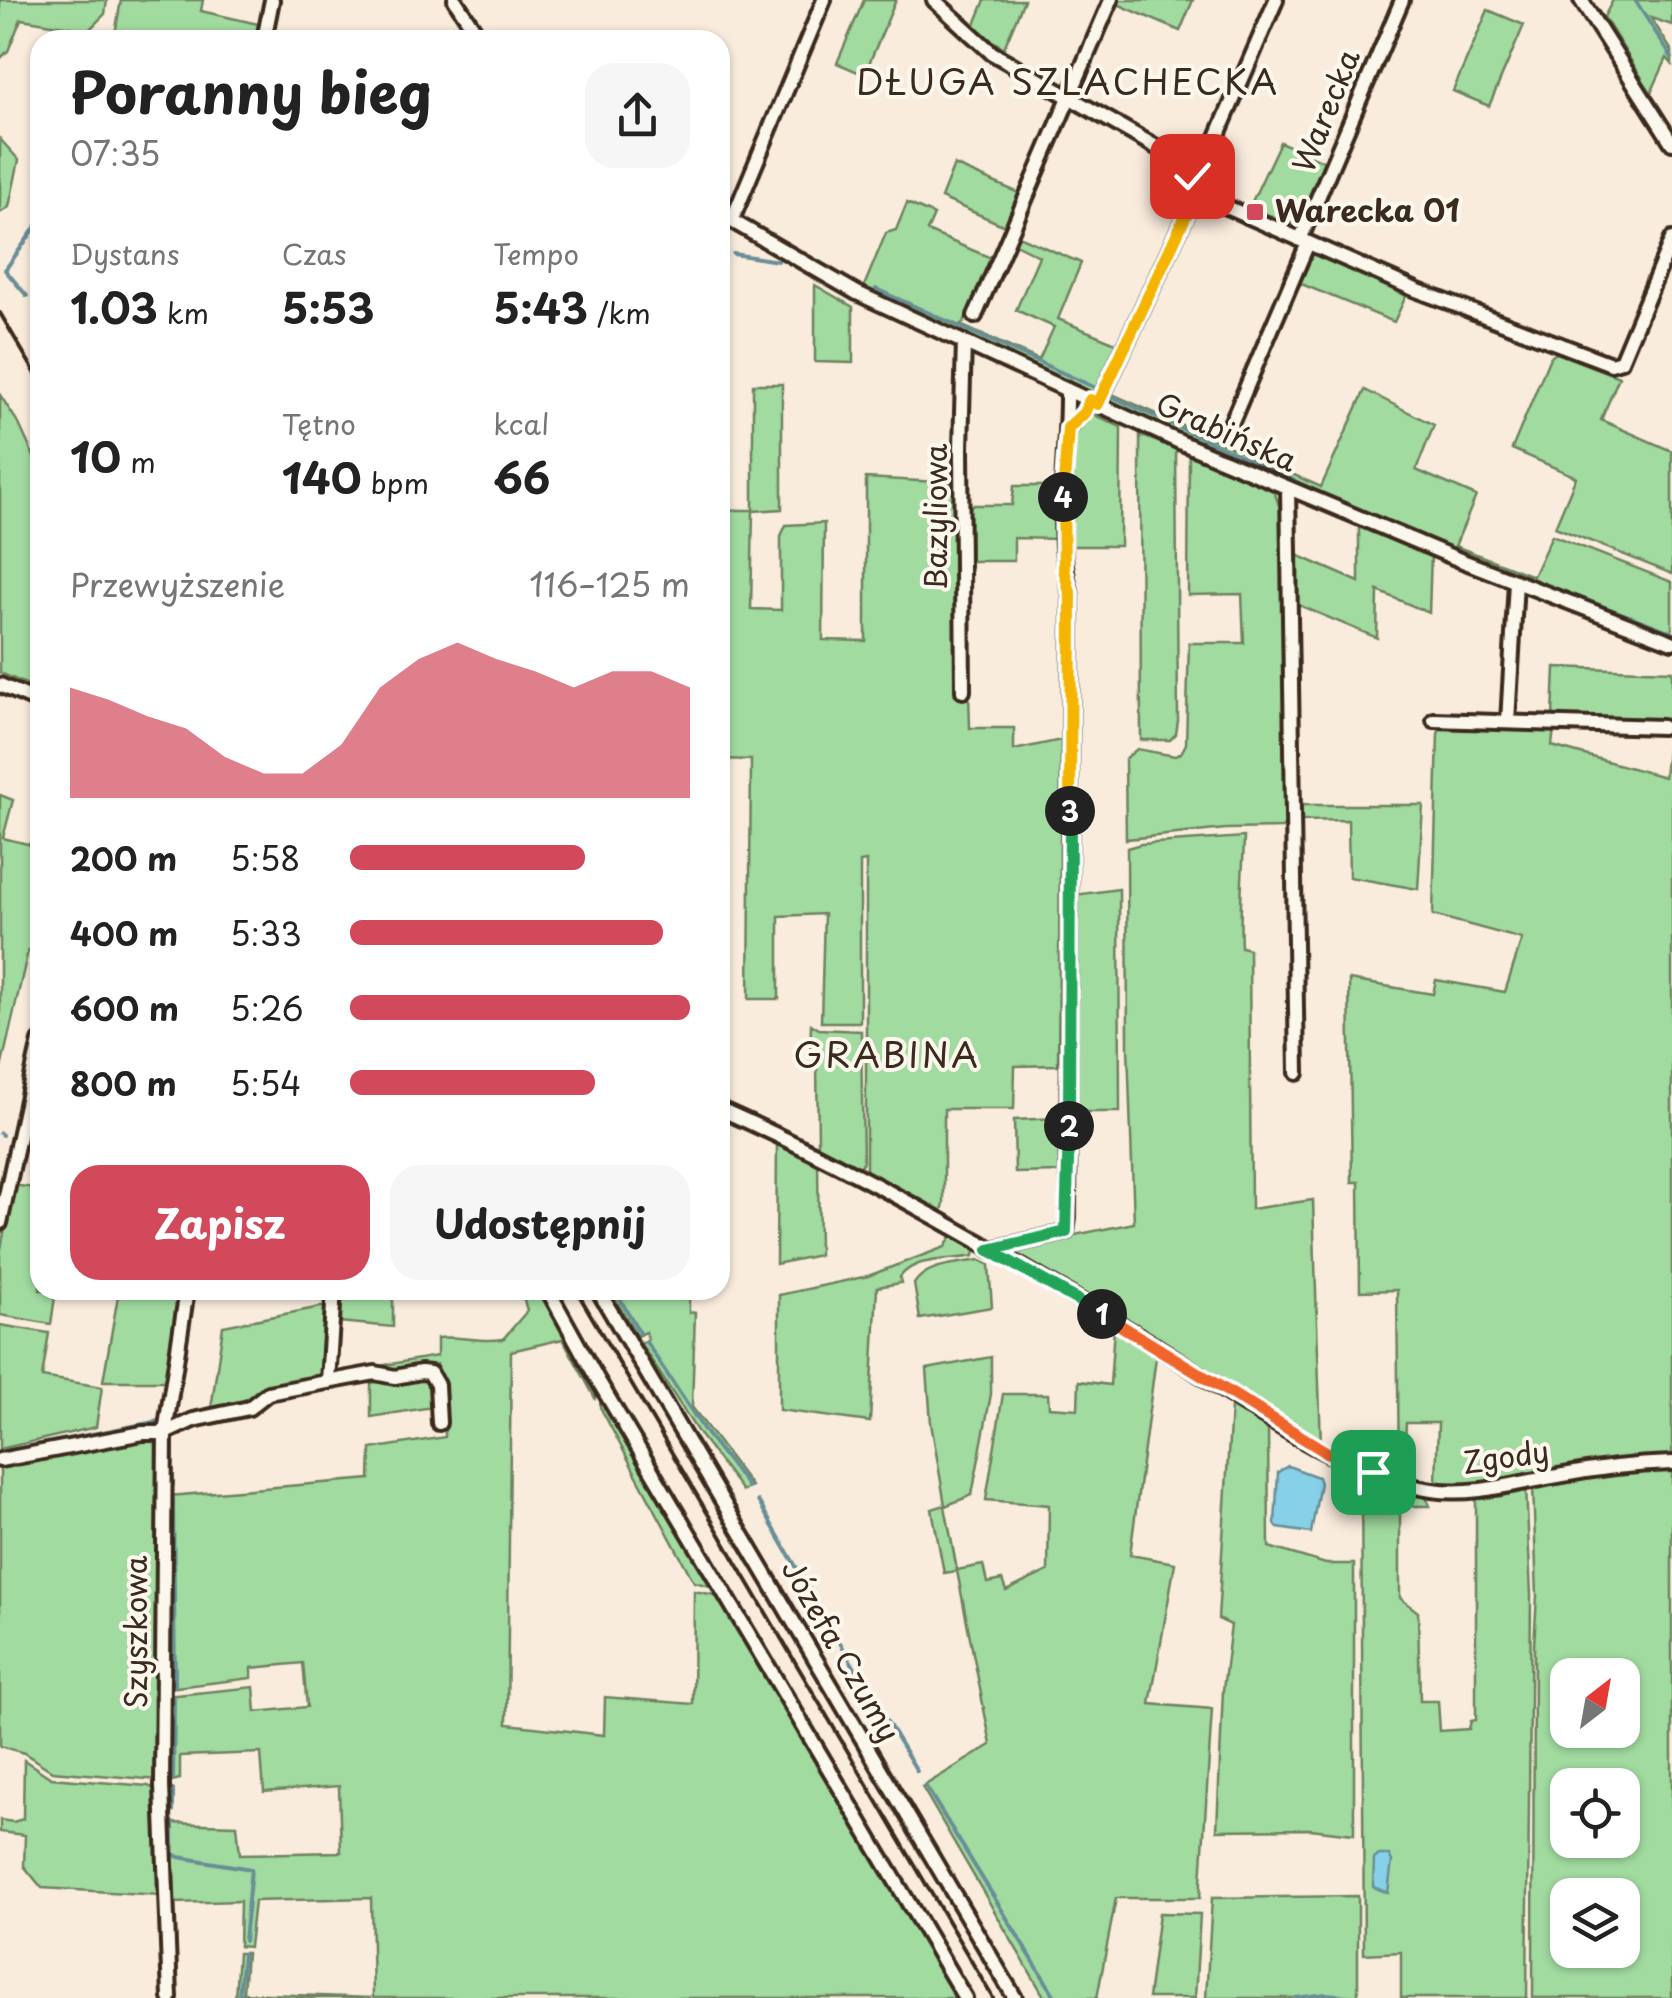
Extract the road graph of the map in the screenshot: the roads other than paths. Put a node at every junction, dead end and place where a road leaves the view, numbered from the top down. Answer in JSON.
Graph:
{"nodes":[{"id":1,"x":272,"y":0,"type":"edge"},
{"id":2,"x":824,"y":0,"type":"edge"},
{"id":3,"x":934,"y":0,"type":"edge"},
{"id":4,"x":1111,"y":0,"type":"edge"},
{"id":5,"x":1276,"y":0,"type":"edge"},
{"id":6,"x":1402,"y":0,"type":"edge"},
{"id":7,"x":1581,"y":0,"type":"edge"},
{"id":8,"x":454,"y":1,"type":"edge"},
{"id":9,"x":266,"y":30,"type":"edge"},
{"id":10,"x":474,"y":30,"type":"edge"},
{"id":11,"x":1068,"y":99,"type":"junction"},
{"id":12,"x":1672,"y":143,"type":"edge"},
{"id":13,"x":1192,"y":176,"type":"junction"},
{"id":14,"x":1200,"y":190,"type":"junction"},
{"id":15,"x":730,"y":208,"type":"edge"},
{"id":16,"x":730,"y":219,"type":"edge"},
{"id":17,"x":1672,"y":239,"type":"edge"},
{"id":18,"x":1304,"y":242,"type":"junction"},
{"id":19,"x":975,"y":316,"type":"dead end"},
{"id":20,"x":964,"y":342,"type":"junction"},
{"id":21,"x":1068,"y":390,"type":"junction"},
{"id":22,"x":1094,"y":402,"type":"junction"},
{"id":23,"x":1230,"y":426,"type":"dead end"},
{"id":24,"x":1068,"y":428,"type":"junction"},
{"id":25,"x":1288,"y":488,"type":"junction"},
{"id":26,"x":1516,"y":582,"type":"junction"},
{"id":27,"x":1672,"y":642,"type":"edge"},
{"id":28,"x":0,"y":685,"type":"edge"},
{"id":29,"x":963,"y":691,"type":"dead end"},
{"id":30,"x":30,"y":698,"type":"edge"},
{"id":31,"x":1434,"y":720,"type":"dead end"},
{"id":32,"x":1508,"y":722,"type":"junction"},
{"id":33,"x":1662,"y":727,"type":"dead end"},
{"id":34,"x":1297,"y":1073,"type":"dead end"},
{"id":35,"x":30,"y":1087,"type":"edge"},
{"id":36,"x":730,"y":1114,"type":"edge"},
{"id":37,"x":0,"y":1223,"type":"edge"},
{"id":38,"x":989,"y":1250,"type":"junction"},
{"id":39,"x":185,"y":1300,"type":"edge"},
{"id":40,"x":333,"y":1300,"type":"edge"},
{"id":41,"x":554,"y":1300,"type":"edge"},
{"id":42,"x":604,"y":1300,"type":"edge"},
{"id":43,"x":328,"y":1381,"type":"junction"},
{"id":44,"x":439,"y":1423,"type":"dead end"},
{"id":45,"x":165,"y":1433,"type":"junction"},
{"id":46,"x":0,"y":1460,"type":"edge"},
{"id":47,"x":1672,"y":1463,"type":"edge"},
{"id":48,"x":170,"y":1998,"type":"edge"},
{"id":49,"x":965,"y":1998,"type":"edge"},
{"id":50,"x":1015,"y":1998,"type":"edge"}],
"edges":[{"from":1,"to":9,"type":"street"},
{"from":2,"to":15,"type":"street"},
{"from":3,"to":11,"type":"street"},
{"from":4,"to":11,"type":"street"},
{"from":5,"to":13,"type":"street"},
{"from":6,"to":18,"type":"street","name":"Warecka"},
{"from":7,"to":12,"type":"street"},
{"from":8,"to":10,"type":"street"},
{"from":11,"to":13,"type":"street"},
{"from":11,"to":19,"type":"street"},
{"from":13,"to":14,"type":"street"},
{"from":14,"to":18,"type":"street"},
{"from":14,"to":22,"type":"street"},
{"from":16,"to":20,"type":"street","name":"Grabińska"},
{"from":17,"to":18,"type":"street"},
{"from":18,"to":23,"type":"street","name":"Warecka"},
{"from":20,"to":21,"type":"street","name":"Grabińska"},
{"from":20,"to":29,"type":"street","name":"Bazyliowa"},
{"from":21,"to":22,"type":"street","name":"Grabińska"},
{"from":21,"to":24,"type":"street"},
{"from":22,"to":24,"type":"street"},
{"from":22,"to":25,"type":"street","name":"Grabińska"},
{"from":24,"to":38,"type":"street"},
{"from":25,"to":26,"type":"street","name":"Grabińska"},
{"from":25,"to":34,"type":"street"},
{"from":26,"to":27,"type":"street","name":"Grabińska"},
{"from":26,"to":32,"type":"street"},
{"from":28,"to":30,"type":"street"},
{"from":31,"to":32,"type":"street"},
{"from":32,"to":33,"type":"street"},
{"from":35,"to":37,"type":"street"},
{"from":36,"to":38,"type":"street","name":"Zgody"},
{"from":38,"to":47,"type":"street","name":"Zgody"},
{"from":39,"to":45,"type":"street","name":"Szyszkowa"},
{"from":40,"to":43,"type":"street"},
{"from":41,"to":49,"type":"street"},
{"from":42,"to":50,"type":"street","name":"Józefa Czumy"},
{"from":43,"to":44,"type":"street"},
{"from":43,"to":45,"type":"street"},
{"from":45,"to":46,"type":"street"},
{"from":45,"to":48,"type":"street","name":"Szyszkowa"}]}
